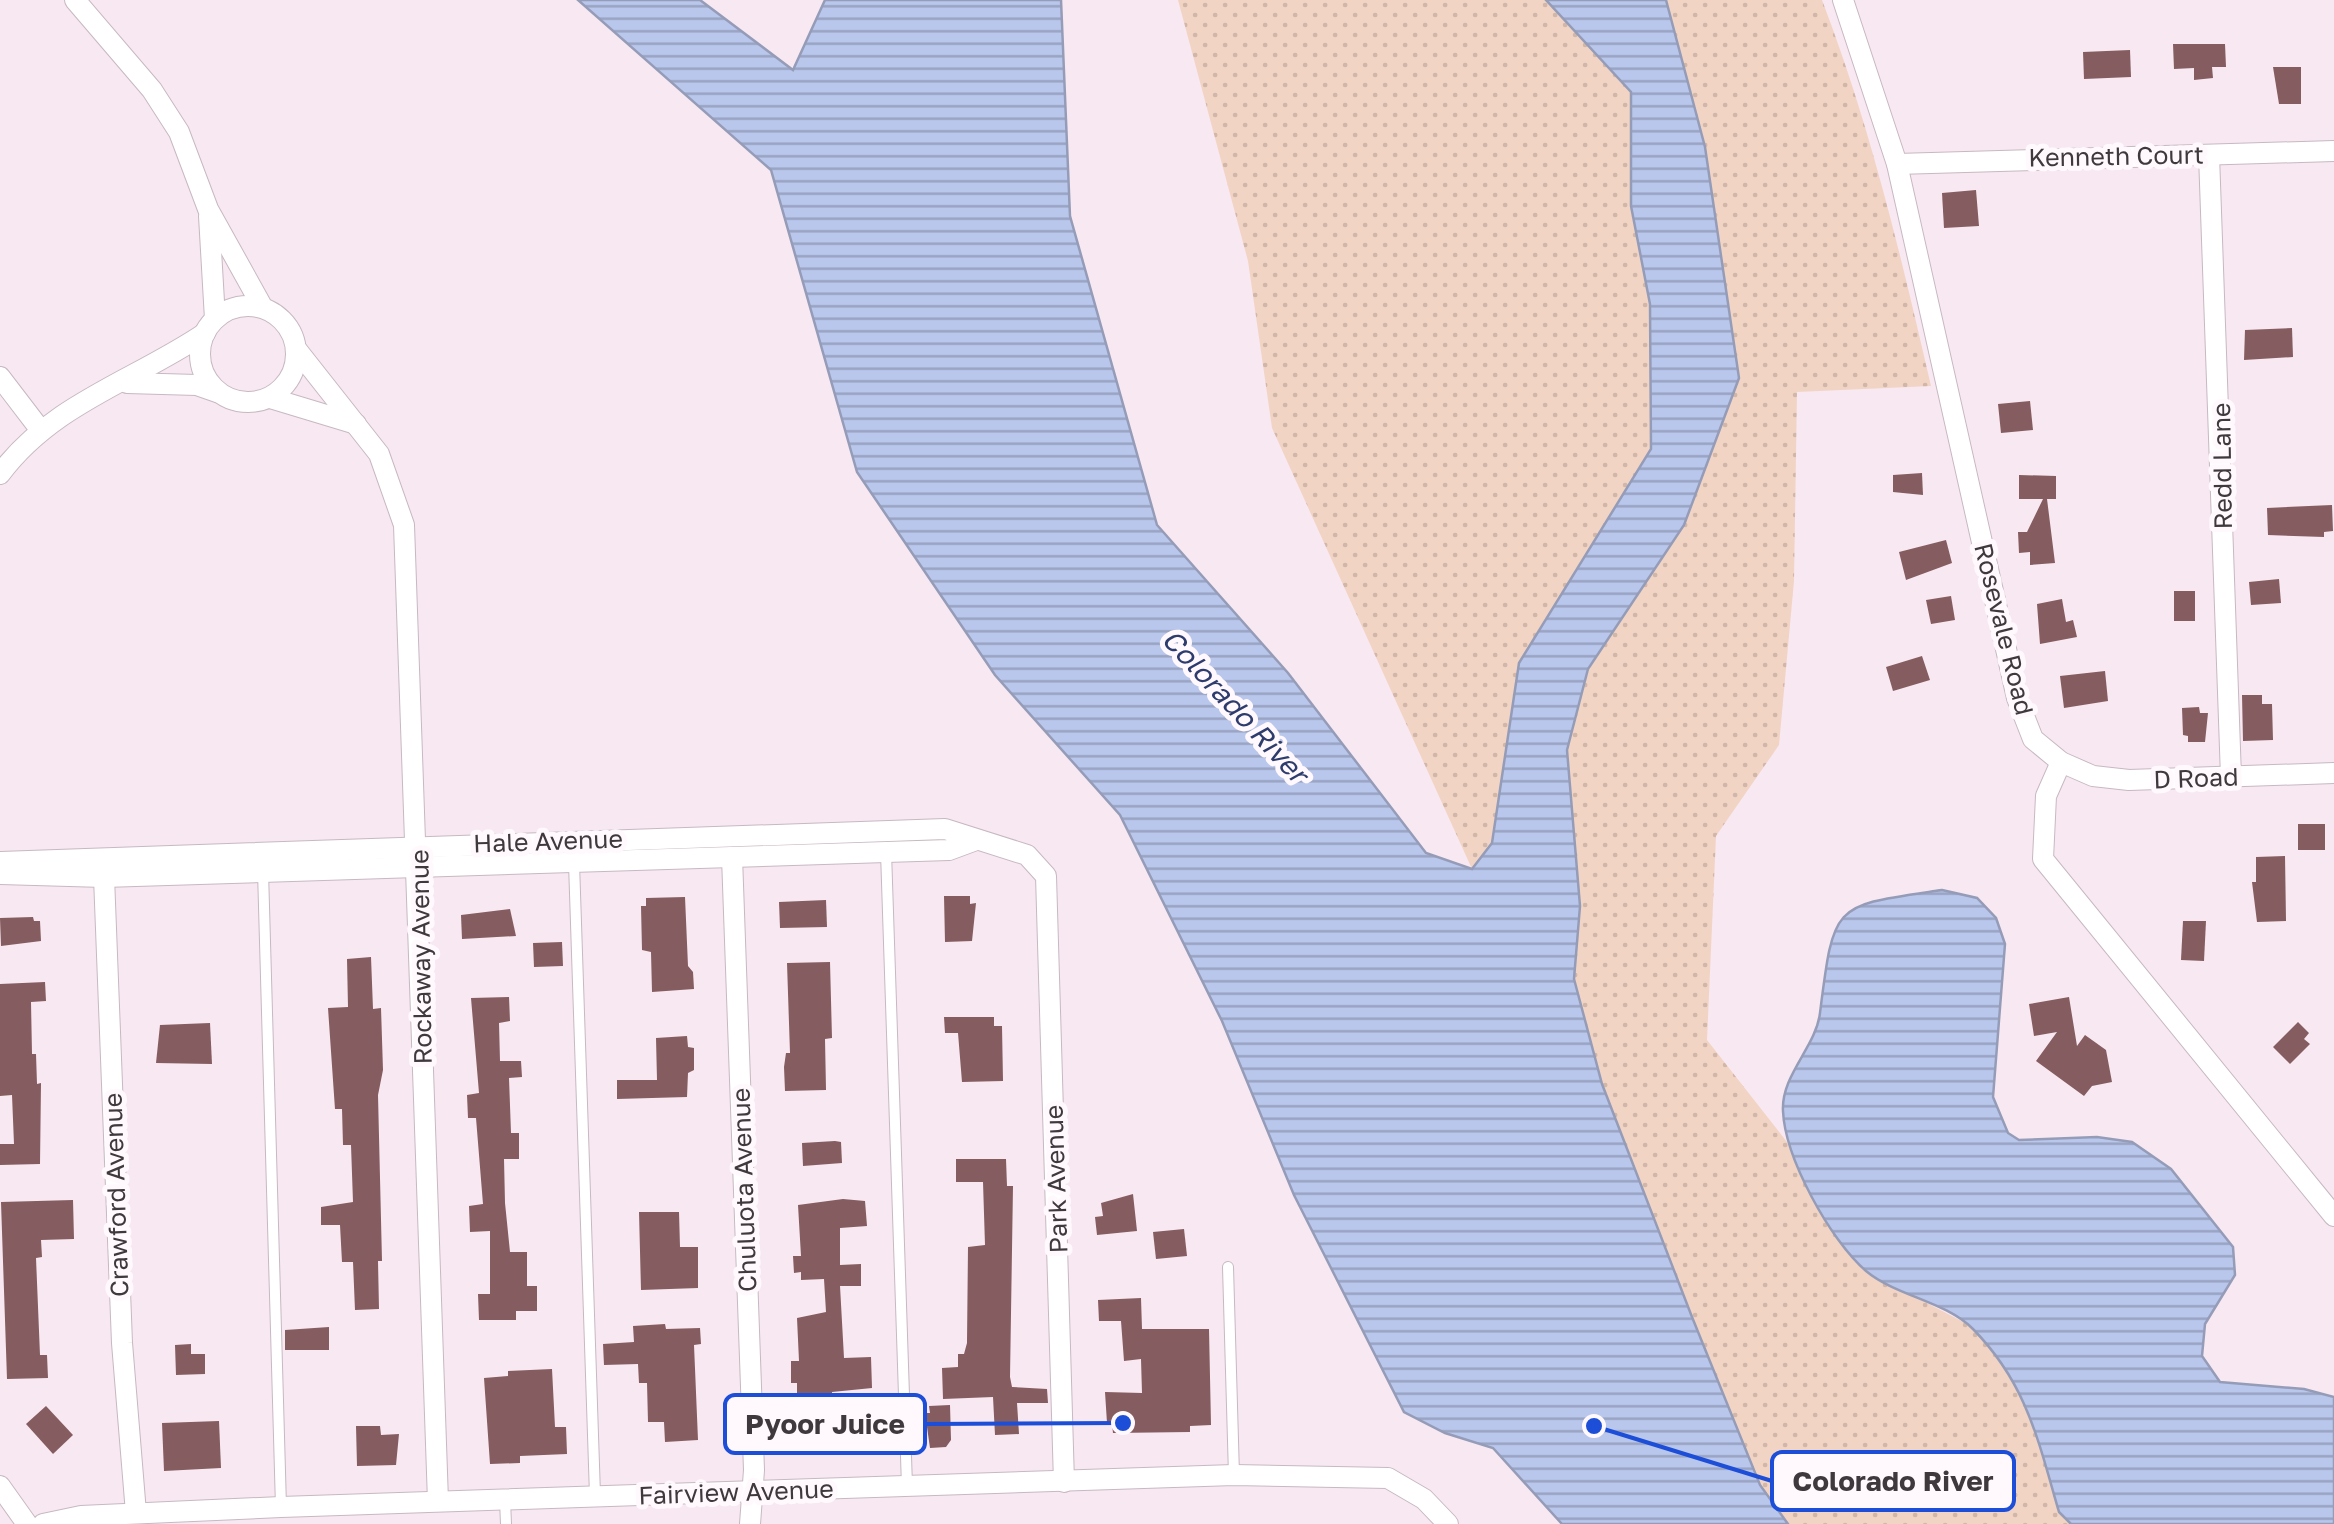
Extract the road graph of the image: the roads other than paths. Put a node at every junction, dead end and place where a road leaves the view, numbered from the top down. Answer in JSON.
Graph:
{"nodes":[{"id":1,"x":75,"y":0,"type":"edge"},
{"id":2,"x":1843,"y":0,"type":"edge"},
{"id":3,"x":2334,"y":151,"type":"edge"},
{"id":4,"x":2209,"y":155,"type":"junction"},
{"id":5,"x":1897,"y":164,"type":"junction"},
{"id":6,"x":208,"y":209,"type":"junction"},
{"id":7,"x":263,"y":308,"type":"junction"},
{"id":8,"x":210,"y":326,"type":"junction"},
{"id":9,"x":297,"y":350,"type":"junction"},
{"id":10,"x":0,"y":376,"type":"edge"},
{"id":11,"x":120,"y":384,"type":"junction"},
{"id":12,"x":221,"y":394,"type":"junction"},
{"id":13,"x":270,"y":398,"type":"junction"},
{"id":14,"x":358,"y":425,"type":"junction"},
{"id":15,"x":39,"y":428,"type":"junction"},
{"id":16,"x":0,"y":474,"type":"edge"},
{"id":17,"x":2061,"y":762,"type":"junction"},
{"id":18,"x":2334,"y":774,"type":"edge"},
{"id":19,"x":2231,"y":778,"type":"junction"},
{"id":20,"x":976,"y":840,"type":"junction"},
{"id":21,"x":886,"y":852,"type":"junction"},
{"id":22,"x":418,"y":855,"type":"junction"},
{"id":23,"x":732,"y":857,"type":"junction"},
{"id":24,"x":574,"y":861,"type":"junction"},
{"id":25,"x":0,"y":862,"type":"edge"},
{"id":26,"x":263,"y":871,"type":"junction"},
{"id":27,"x":0,"y":874,"type":"edge"},
{"id":28,"x":1046,"y":876,"type":"joint"},
{"id":29,"x":104,"y":877,"type":"junction"},
{"id":30,"x":2334,"y":1216,"type":"edge"},
{"id":31,"x":1228,"y":1266,"type":"dead end"},
{"id":32,"x":1234,"y":1476,"type":"junction"},
{"id":33,"x":1064,"y":1482,"type":"junction"},
{"id":34,"x":0,"y":1486,"type":"edge"},
{"id":35,"x":906,"y":1487,"type":"junction"},
{"id":36,"x":751,"y":1492,"type":"junction"},
{"id":37,"x":595,"y":1496,"type":"junction"},
{"id":38,"x":505,"y":1499,"type":"junction"},
{"id":39,"x":438,"y":1501,"type":"junction"},
{"id":40,"x":281,"y":1507,"type":"junction"},
{"id":41,"x":136,"y":1513,"type":"junction"},
{"id":42,"x":26,"y":1524,"type":"edge"},
{"id":43,"x":43,"y":1524,"type":"edge"},
{"id":44,"x":506,"y":1524,"type":"edge"},
{"id":45,"x":750,"y":1524,"type":"edge"},
{"id":46,"x":1448,"y":1524,"type":"edge"}],
"edges":[{"from":1,"to":6,"type":"street"},
{"from":2,"to":5,"type":"street","name":"Rosevale Road"},
{"from":3,"to":4,"type":"street","name":"Kenneth Court"},
{"from":4,"to":5,"type":"street","name":"Kenneth Court"},
{"from":4,"to":19,"type":"street","name":"Redd Lane"},
{"from":5,"to":17,"type":"street","name":"Rosevale Road"},
{"from":6,"to":7,"type":"street"},
{"from":6,"to":8,"type":"street"},
{"from":7,"to":8,"type":"street"},
{"from":7,"to":9,"type":"street"},
{"from":8,"to":11,"type":"street"},
{"from":8,"to":12,"type":"street"},
{"from":9,"to":13,"type":"street"},
{"from":9,"to":14,"type":"street","name":"Rockaway Avenue"},
{"from":10,"to":15,"type":"street"},
{"from":11,"to":12,"type":"street"},
{"from":11,"to":15,"type":"street"},
{"from":12,"to":13,"type":"street"},
{"from":13,"to":14,"type":"street"},
{"from":14,"to":22,"type":"street","name":"Rockaway Avenue"},
{"from":15,"to":16,"type":"street"},
{"from":17,"to":19,"type":"street","name":"D Road"},
{"from":17,"to":30,"type":"street"},
{"from":18,"to":19,"type":"street","name":"D Road"},
{"from":20,"to":21,"type":"street","name":"Hale Avenue"},
{"from":20,"to":22,"type":"street","name":"Hale Avenue"},
{"from":20,"to":28,"type":"street","name":"Hale Avenue"},
{"from":21,"to":23,"type":"street","name":"Hale Avenue"},
{"from":21,"to":35,"type":"lane"},
{"from":22,"to":24,"type":"street","name":"Hale Avenue"},
{"from":22,"to":25,"type":"street","name":"Hale Avenue"},
{"from":22,"to":26,"type":"street","name":"Hale Avenue"},
{"from":22,"to":39,"type":"street","name":"Rockaway Avenue"},
{"from":23,"to":24,"type":"street","name":"Hale Avenue"},
{"from":23,"to":36,"type":"street","name":"Chuluota Avenue"},
{"from":24,"to":37,"type":"lane"},
{"from":26,"to":29,"type":"street","name":"Hale Avenue"},
{"from":26,"to":40,"type":"lane"},
{"from":27,"to":29,"type":"street","name":"Hale Avenue"},
{"from":28,"to":33,"type":"street","name":"Park Avenue"},
{"from":29,"to":41,"type":"street","name":"Crawford Avenue"},
{"from":31,"to":32,"type":"lane"},
{"from":32,"to":33,"type":"street","name":"Fairview Avenue"},
{"from":32,"to":46,"type":"street","name":"Fairview Avenue"},
{"from":33,"to":35,"type":"street","name":"Fairview Avenue"},
{"from":34,"to":42,"type":"street"},
{"from":35,"to":36,"type":"street","name":"Fairview Avenue"},
{"from":36,"to":37,"type":"street","name":"Fairview Avenue"},
{"from":36,"to":45,"type":"street","name":"Chuluota Avenue"},
{"from":37,"to":38,"type":"street","name":"Fairview Avenue"},
{"from":38,"to":39,"type":"street","name":"Fairview Avenue"},
{"from":38,"to":44,"type":"lane"},
{"from":39,"to":40,"type":"street","name":"Fairview Avenue"},
{"from":40,"to":41,"type":"street","name":"Fairview Avenue"},
{"from":41,"to":43,"type":"street","name":"Fairview Avenue"}]}
